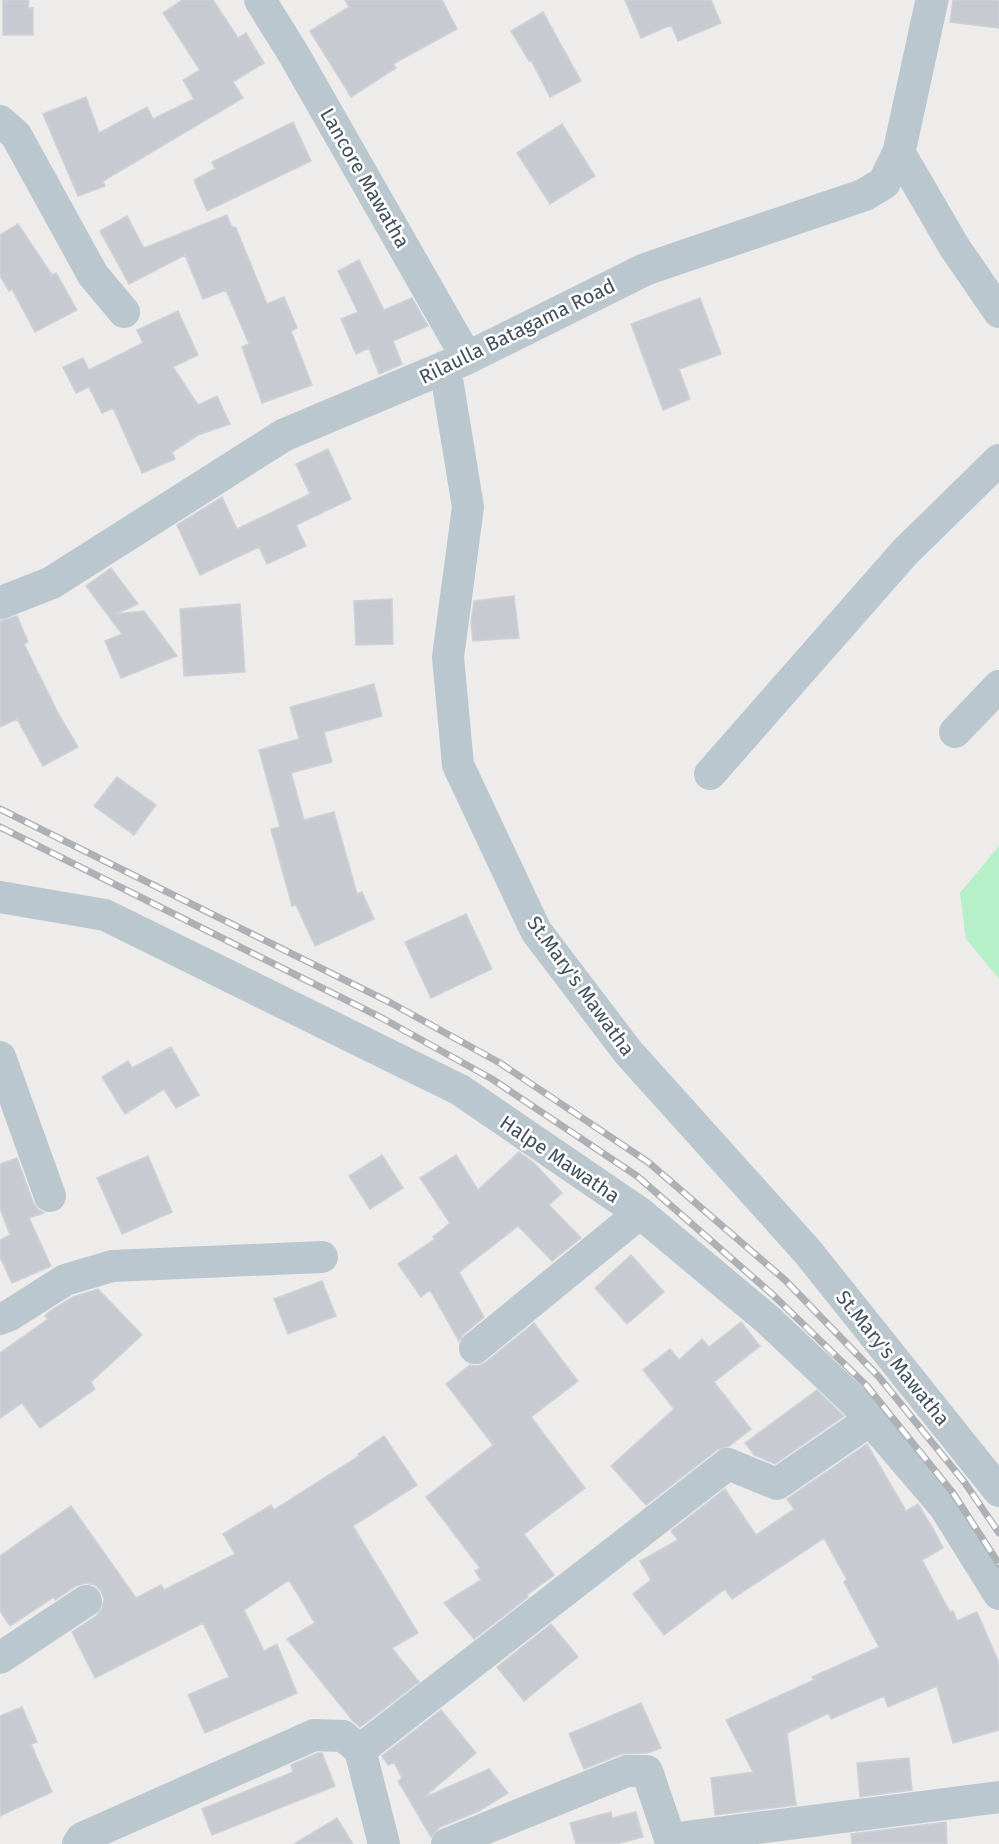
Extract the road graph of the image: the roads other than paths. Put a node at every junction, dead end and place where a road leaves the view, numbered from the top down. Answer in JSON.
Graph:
{"nodes":[{"id":1,"x":260,"y":0,"type":"edge"},
{"id":2,"x":932,"y":0,"type":"edge"},
{"id":3,"x":0,"y":121,"type":"edge"},
{"id":4,"x":899,"y":152,"type":"junction"},
{"id":5,"x":124,"y":312,"type":"dead end"},
{"id":6,"x":999,"y":312,"type":"edge"},
{"id":7,"x":456,"y":363,"type":"junction"},
{"id":8,"x":999,"y":460,"type":"edge"},
{"id":9,"x":0,"y":603,"type":"edge"},
{"id":10,"x":999,"y":686,"type":"edge"},
{"id":11,"x":955,"y":732,"type":"dead end"},
{"id":12,"x":710,"y":774,"type":"dead end"},
{"id":13,"x":0,"y":897,"type":"edge"},
{"id":14,"x":0,"y":1057,"type":"edge"},
{"id":15,"x":50,"y":1196,"type":"dead end"},
{"id":16,"x":640,"y":1213,"type":"junction"},
{"id":17,"x":322,"y":1257,"type":"dead end"},
{"id":18,"x":0,"y":1319,"type":"edge"},
{"id":19,"x":475,"y":1348,"type":"dead end"},
{"id":20,"x":870,"y":1420,"type":"junction"},
{"id":21,"x":999,"y":1491,"type":"edge"},
{"id":22,"x":999,"y":1594,"type":"edge"},
{"id":23,"x":86,"y":1601,"type":"dead end"},
{"id":24,"x":0,"y":1658,"type":"edge"},
{"id":25,"x":360,"y":1750,"type":"junction"},
{"id":26,"x":999,"y":1797,"type":"edge"},
{"id":27,"x":78,"y":1844,"type":"edge"},
{"id":28,"x":384,"y":1844,"type":"edge"},
{"id":29,"x":447,"y":1844,"type":"edge"}],
"edges":[{"from":1,"to":7,"type":"street","name":"Lancore Mawatha"},
{"from":2,"to":4,"type":"street","name":"Rilaulla Batagama Road"},
{"from":3,"to":5,"type":"street"},
{"from":4,"to":6,"type":"street"},
{"from":4,"to":7,"type":"street","name":"Rilaulla Batagama Road"},
{"from":7,"to":9,"type":"street","name":"Rilaulla Batagama Road"},
{"from":7,"to":21,"type":"street","name":"St.Mary's Mawatha"},
{"from":8,"to":12,"type":"street"},
{"from":10,"to":11,"type":"street"},
{"from":13,"to":16,"type":"street","name":"Halpe Mawatha"},
{"from":14,"to":15,"type":"street"},
{"from":16,"to":19,"type":"street"},
{"from":16,"to":20,"type":"street","name":"Halpe Mawatha"},
{"from":17,"to":18,"type":"street"},
{"from":20,"to":22,"type":"street","name":"Halpe Mawatha"},
{"from":20,"to":25,"type":"street"},
{"from":23,"to":24,"type":"street"},
{"from":25,"to":27,"type":"street"},
{"from":25,"to":28,"type":"street"},
{"from":26,"to":29,"type":"street"}]}
